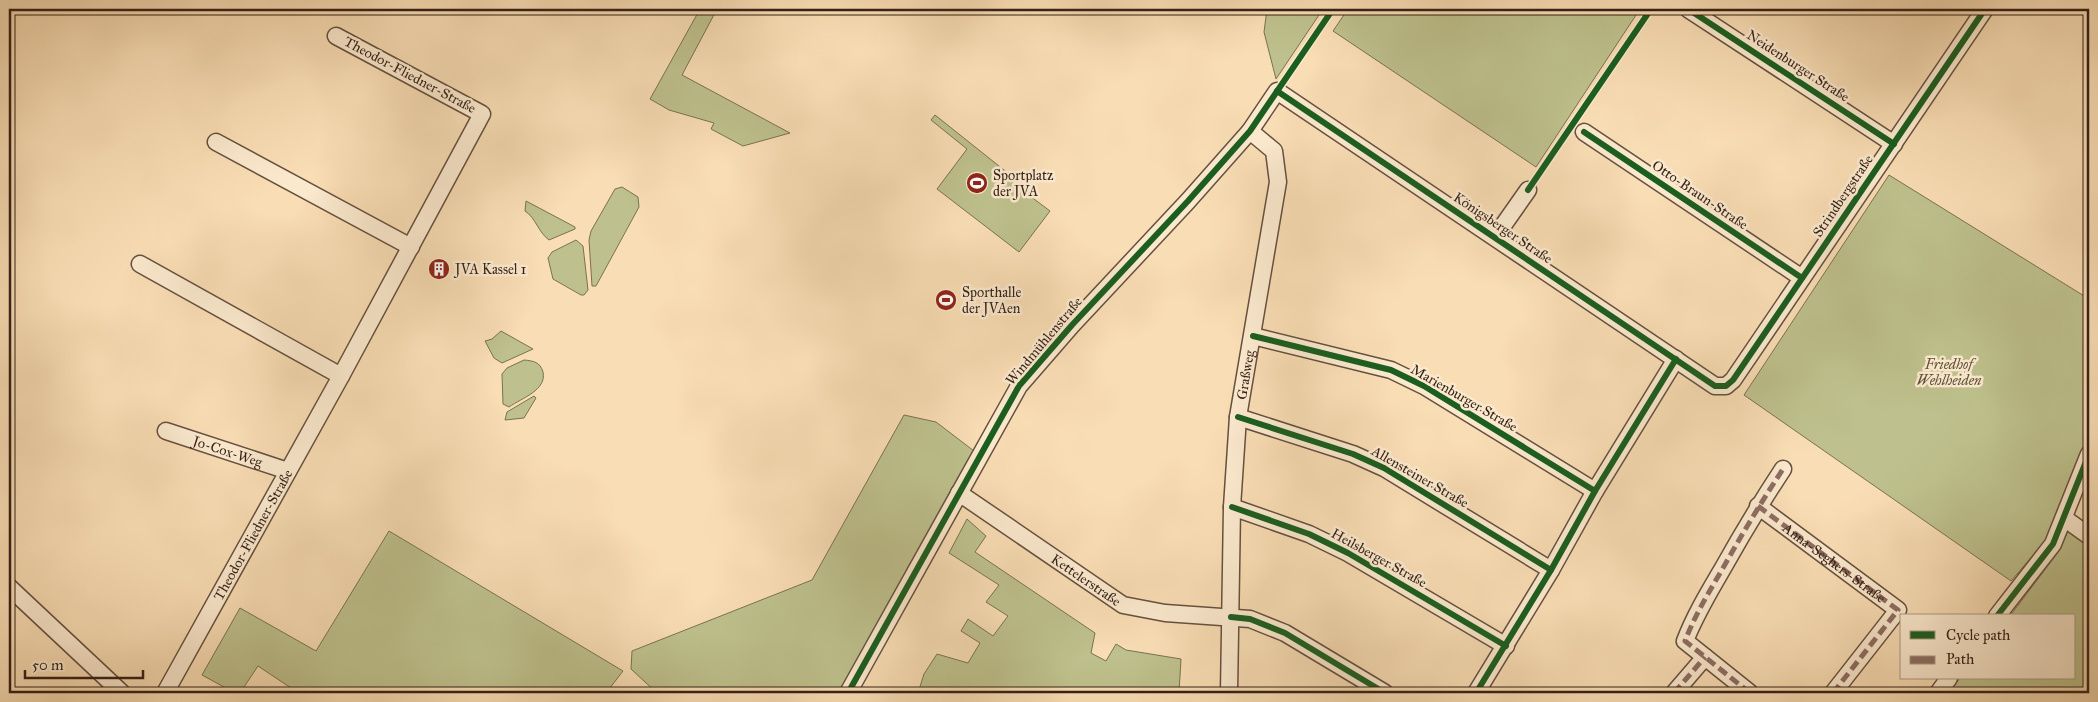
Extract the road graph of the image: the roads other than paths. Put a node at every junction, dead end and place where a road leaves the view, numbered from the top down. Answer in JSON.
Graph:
{"nodes":[{"id":1,"x":1688,"y":9,"type":"edge"},
{"id":2,"x":1984,"y":9,"type":"edge"},
{"id":3,"x":336,"y":36,"type":"dead end"},
{"id":4,"x":1277,"y":91,"type":"joint"},
{"id":5,"x":1250,"y":131,"type":"junction"},
{"id":6,"x":1584,"y":132,"type":"dead end"},
{"id":7,"x":216,"y":142,"type":"dead end"},
{"id":8,"x":1894,"y":144,"type":"junction"},
{"id":9,"x":1528,"y":190,"type":"dead end"},
{"id":10,"x":1495,"y":237,"type":"junction"},
{"id":11,"x":411,"y":247,"type":"junction"},
{"id":12,"x":140,"y":264,"type":"dead end"},
{"id":13,"x":1802,"y":278,"type":"junction"},
{"id":14,"x":1253,"y":336,"type":"junction"},
{"id":15,"x":1676,"y":360,"type":"junction"},
{"id":16,"x":342,"y":376,"type":"junction"},
{"id":17,"x":1716,"y":386,"type":"joint"},
{"id":18,"x":1238,"y":417,"type":"junction"},
{"id":19,"x":166,"y":431,"type":"dead end"},
{"id":20,"x":2089,"y":454,"type":"edge"},
{"id":21,"x":1783,"y":469,"type":"dead end"},
{"id":22,"x":288,"y":471,"type":"junction"},
{"id":23,"x":1595,"y":491,"type":"junction"},
{"id":24,"x":959,"y":492,"type":"junction"},
{"id":25,"x":1758,"y":506,"type":"junction"},
{"id":26,"x":1232,"y":507,"type":"junction"},
{"id":27,"x":2064,"y":518,"type":"junction"},
{"id":28,"x":2089,"y":536,"type":"edge"},
{"id":29,"x":1551,"y":570,"type":"junction"},
{"id":30,"x":9,"y":587,"type":"edge"},
{"id":31,"x":1999,"y":614,"type":"edge"},
{"id":32,"x":1230,"y":617,"type":"junction"},
{"id":33,"x":1506,"y":646,"type":"junction"},
{"id":34,"x":1705,"y":657,"type":"junction"},
{"id":35,"x":1948,"y":680,"type":"edge"},
{"id":36,"x":122,"y":693,"type":"edge"},
{"id":37,"x":165,"y":693,"type":"edge"},
{"id":38,"x":848,"y":693,"type":"edge"},
{"id":39,"x":1229,"y":693,"type":"edge"},
{"id":40,"x":1385,"y":693,"type":"edge"},
{"id":41,"x":1476,"y":693,"type":"edge"},
{"id":42,"x":1674,"y":693,"type":"edge"},
{"id":43,"x":1750,"y":693,"type":"edge"},
{"id":44,"x":1833,"y":693,"type":"edge"},
{"id":45,"x":1938,"y":693,"type":"edge"}],
"edges":[{"from":1,"to":8,"type":"street","name":"Neidenburger Straße"},
{"from":2,"to":8,"type":"street","name":"Strindbergstraße"},
{"from":3,"to":11,"type":"street","name":"Theodor-Fliedner-Straße"},
{"from":4,"to":5,"type":"street","name":"Windmühlenstraße"},
{"from":4,"to":10,"type":"street","name":"Königsberger Straße"},
{"from":5,"to":14,"type":"street","name":"Graßweg"},
{"from":5,"to":24,"type":"street","name":"Windmühlenstraße"},
{"from":6,"to":13,"type":"street","name":"Otto-Braun-Straße"},
{"from":7,"to":11,"type":"street"},
{"from":8,"to":13,"type":"street","name":"Strindbergstraße"},
{"from":9,"to":10,"type":"street"},
{"from":10,"to":15,"type":"street","name":"Königsberger Straße"},
{"from":11,"to":16,"type":"street","name":"Theodor-Fliedner-Straße"},
{"from":12,"to":16,"type":"street"},
{"from":13,"to":17,"type":"street","name":"Strindbergstraße"},
{"from":14,"to":18,"type":"street","name":"Graßweg"},
{"from":14,"to":23,"type":"street","name":"Marienburger Straße"},
{"from":15,"to":17,"type":"street","name":"Königsberger Straße"},
{"from":15,"to":23,"type":"street"},
{"from":16,"to":22,"type":"street","name":"Theodor-Fliedner-Straße"},
{"from":18,"to":26,"type":"street","name":"Graßweg"},
{"from":18,"to":29,"type":"street","name":"Allensteiner Straße"},
{"from":19,"to":22,"type":"street","name":"Jo-Cox-Weg"},
{"from":20,"to":27,"type":"street"},
{"from":21,"to":25,"type":"street"},
{"from":22,"to":37,"type":"street","name":"Theodor-Fliedner-Straße"},
{"from":23,"to":29,"type":"street"},
{"from":24,"to":32,"type":"street","name":"Kettelerstraße"},
{"from":24,"to":38,"type":"street","name":"Windmühlenstraße"},
{"from":25,"to":34,"type":"street"},
{"from":25,"to":44,"type":"street","name":"Anna-Seghers-Straße"},
{"from":26,"to":32,"type":"street","name":"Graßweg"},
{"from":26,"to":33,"type":"street","name":"Heilsberger Straße"},
{"from":27,"to":28,"type":"street"},
{"from":27,"to":31,"type":"street"},
{"from":29,"to":33,"type":"street"},
{"from":30,"to":36,"type":"street"},
{"from":32,"to":39,"type":"street","name":"Graßweg"},
{"from":32,"to":40,"type":"street","name":"Kettelerstraße"},
{"from":33,"to":41,"type":"street"},
{"from":34,"to":42,"type":"street"},
{"from":34,"to":43,"type":"street"},
{"from":35,"to":45,"type":"street"}]}
